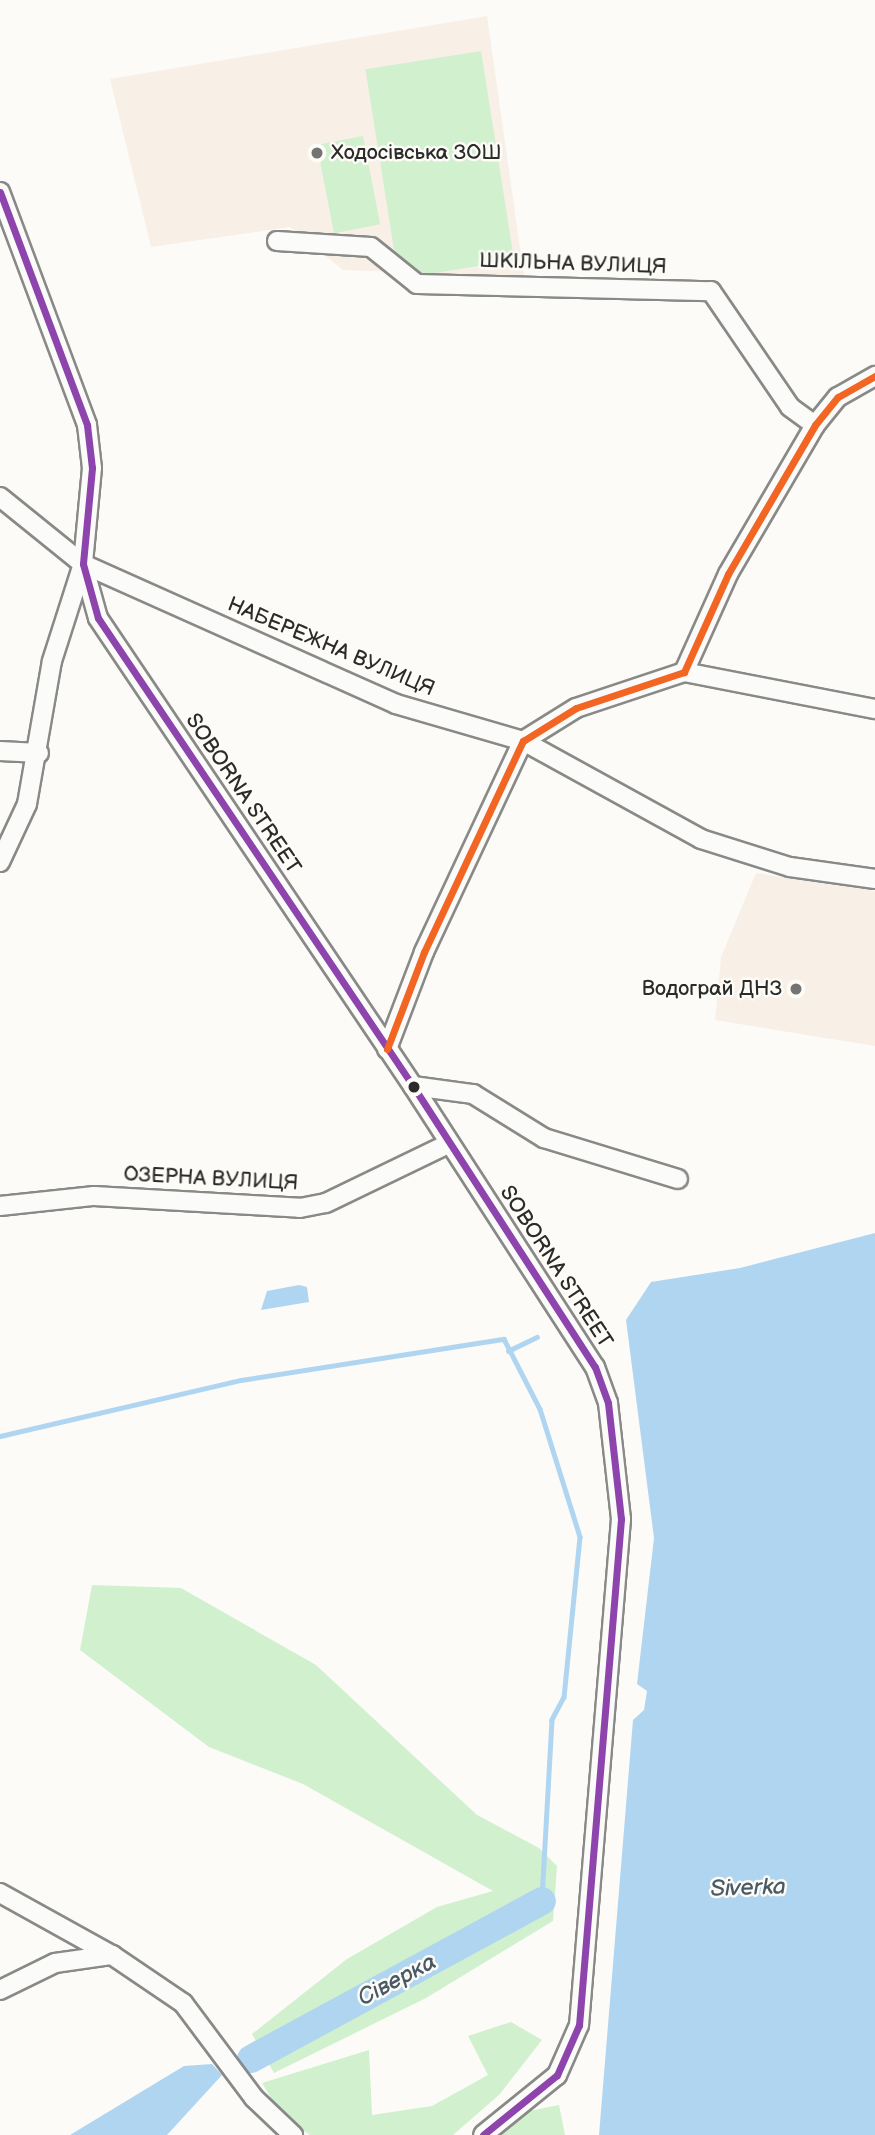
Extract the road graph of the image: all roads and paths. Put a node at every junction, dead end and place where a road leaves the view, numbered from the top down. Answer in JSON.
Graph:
{"nodes":[{"id":1,"x":0,"y":192,"type":"edge"},
{"id":2,"x":277,"y":240,"type":"dead end"},
{"id":3,"x":875,"y":376,"type":"edge"},
{"id":4,"x":815,"y":425,"type":"junction"},
{"id":5,"x":0,"y":497,"type":"edge"},
{"id":6,"x":83,"y":564,"type":"junction"},
{"id":7,"x":684,"y":672,"type":"junction"},
{"id":8,"x":875,"y":709,"type":"edge"},
{"id":9,"x":523,"y":741,"type":"junction"},
{"id":10,"x":0,"y":751,"type":"edge"},
{"id":11,"x":39,"y":753,"type":"junction"},
{"id":12,"x":0,"y":862,"type":"edge"},
{"id":13,"x":875,"y":879,"type":"edge"},
{"id":14,"x":387,"y":1049,"type":"junction"},
{"id":15,"x":413,"y":1086,"type":"junction"},
{"id":16,"x":448,"y":1144,"type":"junction"},
{"id":17,"x":678,"y":1179,"type":"dead end"},
{"id":18,"x":0,"y":1206,"type":"edge"},
{"id":19,"x":0,"y":1893,"type":"edge"},
{"id":20,"x":112,"y":1955,"type":"junction"},
{"id":21,"x":0,"y":1990,"type":"edge"},
{"id":22,"x":293,"y":2135,"type":"edge"},
{"id":23,"x":483,"y":2135,"type":"edge"}],
"edges":[{"from":1,"to":6,"type":"street","name":"SOBORNA STREET"},
{"from":2,"to":4,"type":"street","name":"ШКІЛЬНА ВУЛИЦЯ"},
{"from":3,"to":4,"type":"street"},
{"from":4,"to":7,"type":"street"},
{"from":5,"to":6,"type":"street","name":"НАБЕРЕЖНА ВУЛИЦЯ"},
{"from":6,"to":9,"type":"street","name":"НАБЕРЕЖНА ВУЛИЦЯ"},
{"from":6,"to":11,"type":"street"},
{"from":6,"to":14,"type":"street","name":"SOBORNA STREET"},
{"from":7,"to":8,"type":"street"},
{"from":7,"to":9,"type":"street"},
{"from":9,"to":13,"type":"street","name":"НАБЕРЕЖНА ВУЛИЦЯ"},
{"from":9,"to":14,"type":"street"},
{"from":10,"to":11,"type":"street"},
{"from":11,"to":12,"type":"street"},
{"from":14,"to":15,"type":"street","name":"SOBORNA STREET"},
{"from":15,"to":16,"type":"street","name":"SOBORNA STREET"},
{"from":15,"to":17,"type":"street"},
{"from":16,"to":18,"type":"street","name":"ОЗЕРНА ВУЛИЦЯ"},
{"from":16,"to":23,"type":"street","name":"SOBORNA STREET"},
{"from":19,"to":20,"type":"street"},
{"from":20,"to":21,"type":"street"},
{"from":20,"to":22,"type":"street"}]}
